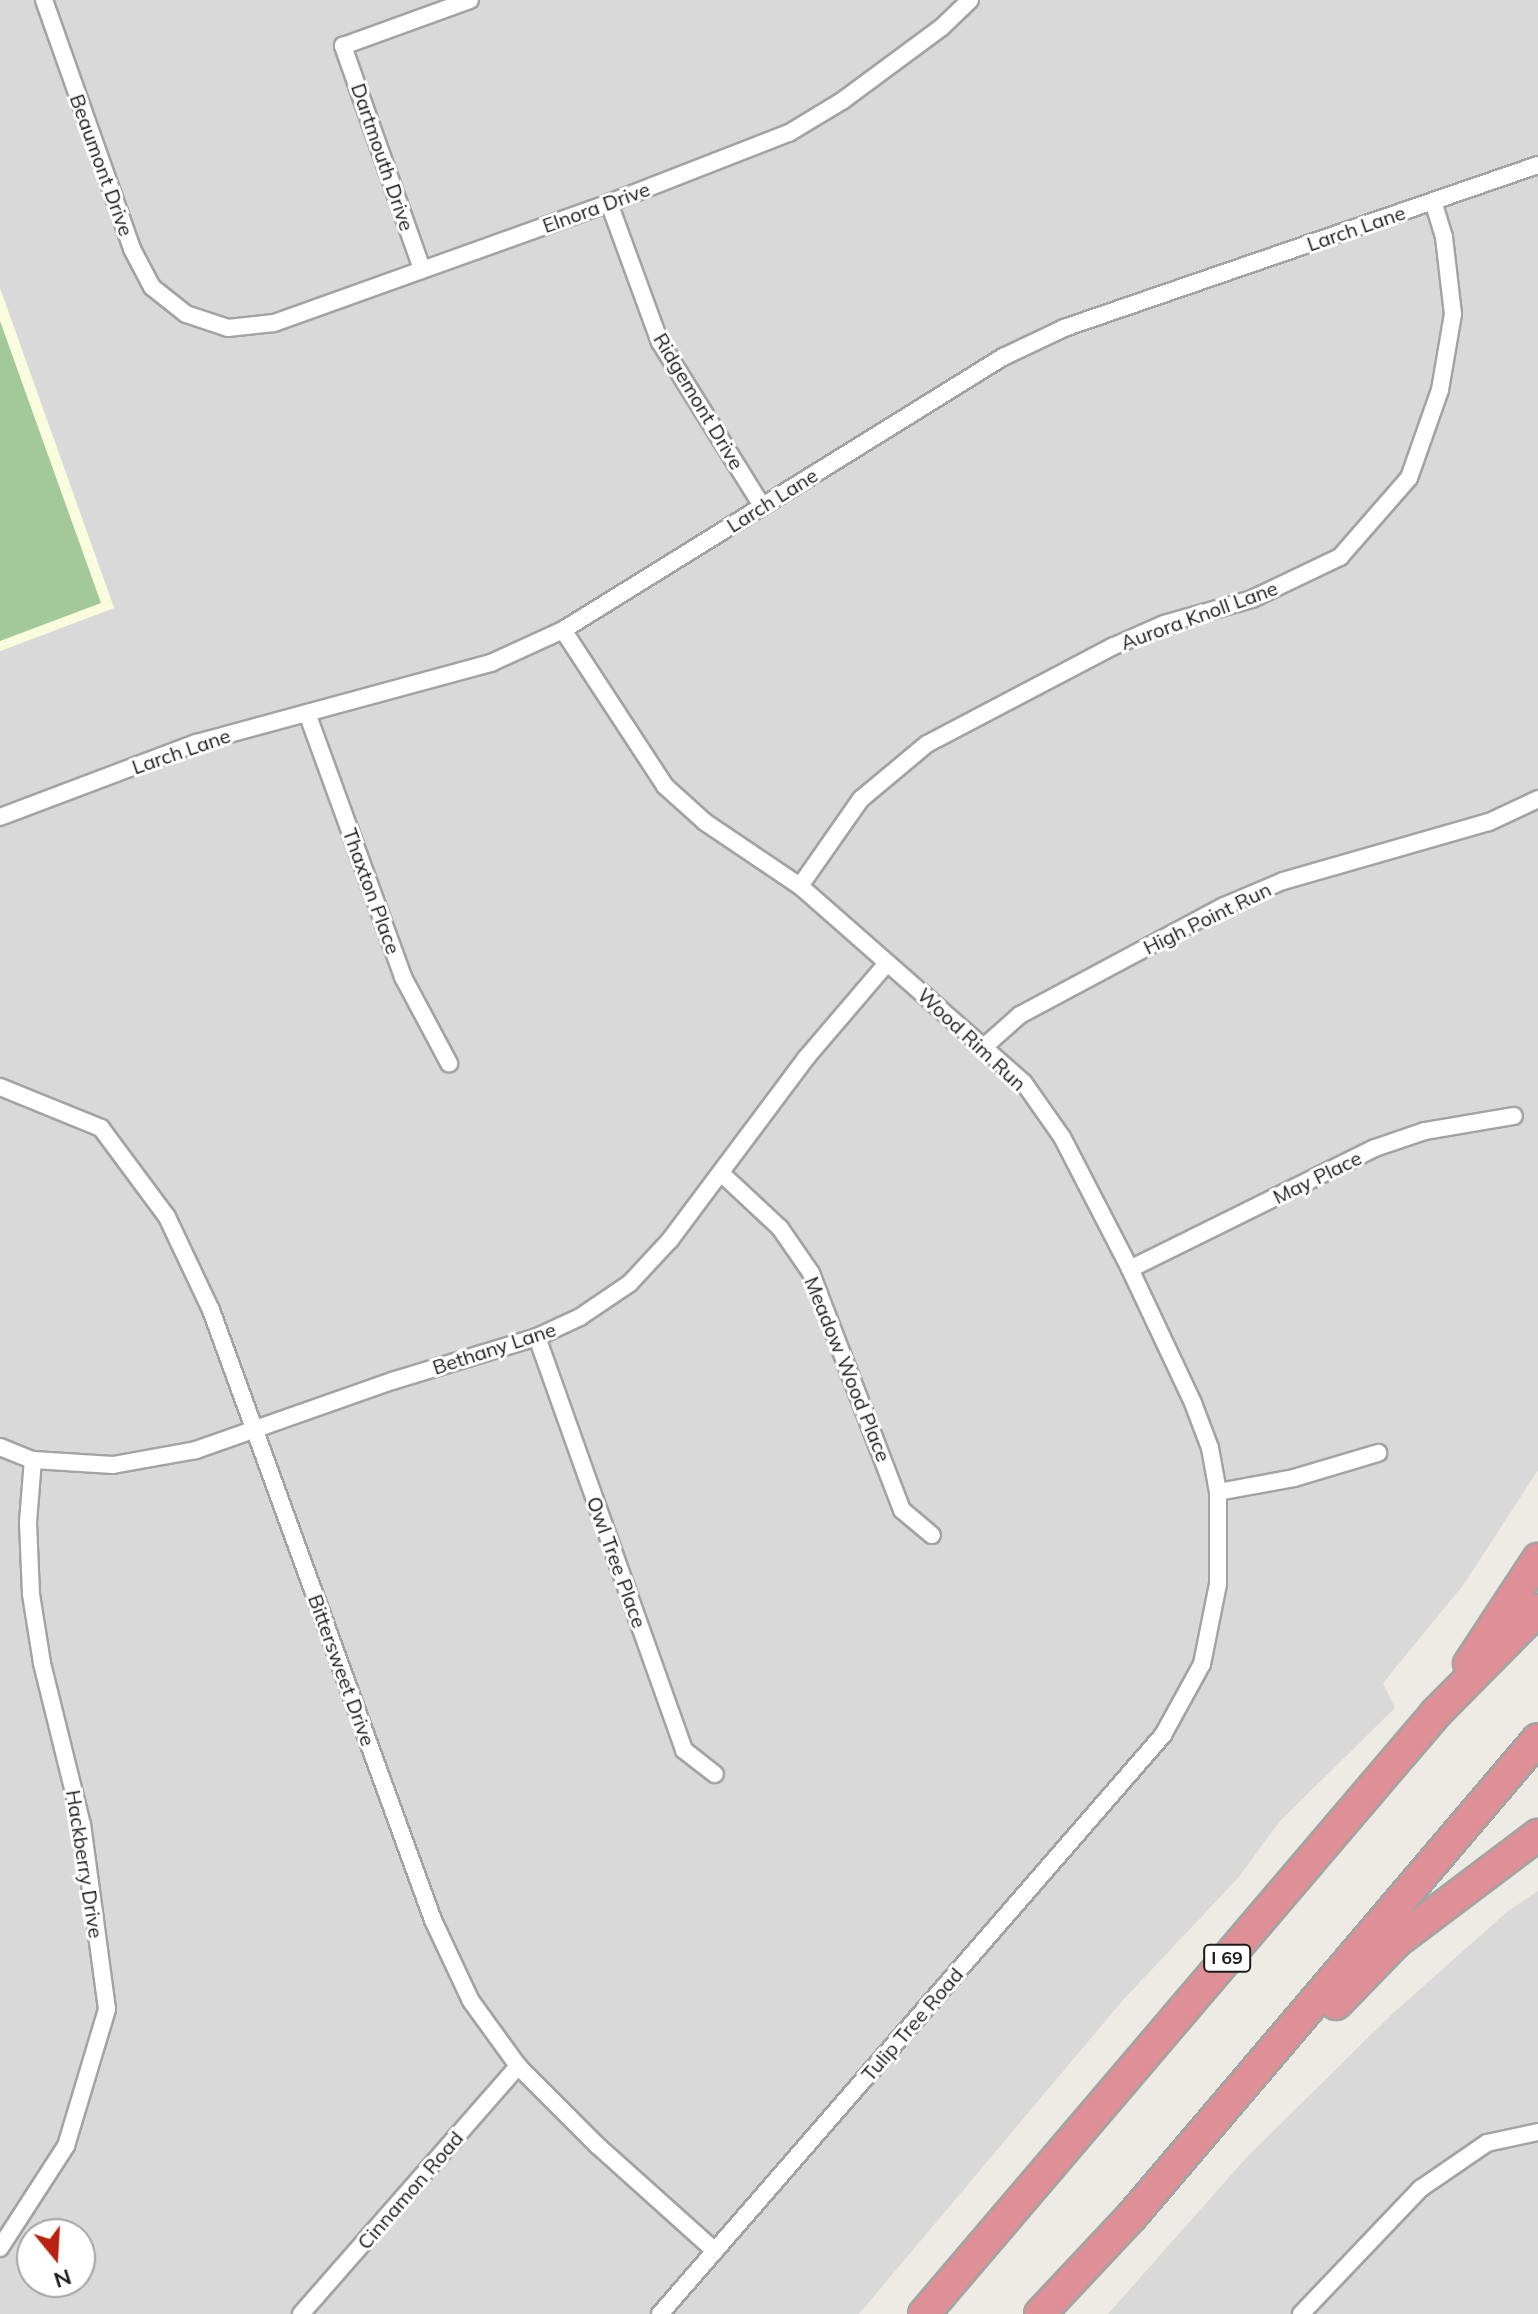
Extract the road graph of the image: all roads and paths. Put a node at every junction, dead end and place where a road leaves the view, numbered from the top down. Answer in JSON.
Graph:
{"nodes":[{"id":1,"x":44,"y":0,"type":"edge"},
{"id":2,"x":470,"y":0,"type":"edge"},
{"id":3,"x":970,"y":0,"type":"edge"},
{"id":4,"x":1538,"y":165,"type":"edge"},
{"id":5,"x":1433,"y":202,"type":"junction"},
{"id":6,"x":609,"y":203,"type":"junction"},
{"id":7,"x":422,"y":269,"type":"junction"},
{"id":8,"x":186,"y":314,"type":"joint"},
{"id":9,"x":762,"y":506,"type":"junction"},
{"id":10,"x":563,"y":630,"type":"junction"},
{"id":11,"x":307,"y":713,"type":"junction"},
{"id":12,"x":1538,"y":799,"type":"edge"},
{"id":13,"x":0,"y":817,"type":"edge"},
{"id":14,"x":800,"y":886,"type":"junction"},
{"id":15,"x":887,"y":963,"type":"junction"},
{"id":16,"x":985,"y":1046,"type":"junction"},
{"id":17,"x":449,"y":1063,"type":"dead end"},
{"id":18,"x":0,"y":1087,"type":"edge"},
{"id":19,"x":1514,"y":1116,"type":"dead end"},
{"id":20,"x":721,"y":1173,"type":"junction"},
{"id":21,"x":1130,"y":1269,"type":"junction"},
{"id":22,"x":537,"y":1337,"type":"junction"},
{"id":23,"x":254,"y":1430,"type":"junction"},
{"id":24,"x":0,"y":1447,"type":"edge"},
{"id":25,"x":1378,"y":1453,"type":"dead end"},
{"id":26,"x":33,"y":1460,"type":"junction"},
{"id":27,"x":1218,"y":1492,"type":"junction"},
{"id":28,"x":932,"y":1535,"type":"dead end"},
{"id":29,"x":1538,"y":1559,"type":"edge"},
{"id":30,"x":1538,"y":1610,"type":"edge"},
{"id":31,"x":1436,"y":1713,"type":"junction"},
{"id":32,"x":1163,"y":1735,"type":"joint"},
{"id":33,"x":1538,"y":1739,"type":"edge"},
{"id":34,"x":715,"y":1774,"type":"dead end"},
{"id":35,"x":1538,"y":1835,"type":"edge"},
{"id":36,"x":518,"y":2066,"type":"junction"},
{"id":37,"x":1538,"y":2132,"type":"edge"},
{"id":38,"x":1132,"y":2216,"type":"junction"},
{"id":39,"x":0,"y":2248,"type":"edge"},
{"id":40,"x":715,"y":2251,"type":"junction"},
{"id":41,"x":301,"y":2314,"type":"edge"},
{"id":42,"x":660,"y":2314,"type":"edge"},
{"id":43,"x":924,"y":2314,"type":"edge"},
{"id":44,"x":1040,"y":2314,"type":"edge"},
{"id":45,"x":1301,"y":2314,"type":"edge"}],
"edges":[{"from":1,"to":8,"type":"street","name":"Beaumont Drive"},
{"from":2,"to":7,"type":"street","name":"Dartmouth Drive"},
{"from":3,"to":6,"type":"street","name":"Elnora Drive"},
{"from":4,"to":5,"type":"street","name":"Larch Lane"},
{"from":5,"to":9,"type":"street","name":"Larch Lane"},
{"from":5,"to":14,"type":"street","name":"Aurora Knoll Lane"},
{"from":6,"to":7,"type":"street","name":"Elnora Drive"},
{"from":6,"to":9,"type":"street","name":"Ridgemont Drive"},
{"from":7,"to":8,"type":"street","name":"Elnora Drive"},
{"from":9,"to":10,"type":"street","name":"Larch Lane"},
{"from":10,"to":11,"type":"street","name":"Larch Lane"},
{"from":10,"to":14,"type":"street","name":"Wood Rim Run"},
{"from":11,"to":13,"type":"street","name":"Larch Lane"},
{"from":11,"to":17,"type":"street","name":"Thaxton Place"},
{"from":12,"to":16,"type":"street","name":"High Point Run"},
{"from":14,"to":15,"type":"street","name":"Wood Rim Run"},
{"from":15,"to":16,"type":"street","name":"Wood Rim Run"},
{"from":15,"to":20,"type":"street","name":"Bethany Lane"},
{"from":16,"to":21,"type":"street","name":"Wood Rim Run"},
{"from":18,"to":23,"type":"street","name":"Bittersweet Drive"},
{"from":19,"to":21,"type":"street","name":"May Place"},
{"from":20,"to":22,"type":"street","name":"Bethany Lane"},
{"from":20,"to":28,"type":"street","name":"Meadow Wood Place"},
{"from":21,"to":27,"type":"street","name":"Wood Rim Run"},
{"from":22,"to":23,"type":"street","name":"Bethany Lane"},
{"from":22,"to":34,"type":"street","name":"Owl Tree Place"},
{"from":23,"to":26,"type":"street","name":"Bethany Lane"},
{"from":23,"to":36,"type":"street","name":"Bittersweet Drive"},
{"from":24,"to":26,"type":"street","name":"Bethany Lane"},
{"from":25,"to":27,"type":"street"},
{"from":26,"to":39,"type":"street","name":"Hackberry Drive"},
{"from":27,"to":32,"type":"street","name":"Wood Rim Run"},
{"from":29,"to":31,"type":"highway"},
{"from":30,"to":31,"type":"highway","number":"I 69"},
{"from":31,"to":43,"type":"highway","number":"I 69"},
{"from":32,"to":40,"type":"street","name":"Tulip Tree Road"},
{"from":33,"to":38,"type":"highway"},
{"from":35,"to":38,"type":"highway"},
{"from":36,"to":40,"type":"street","name":"Bittersweet Drive"},
{"from":36,"to":41,"type":"street","name":"Cinnamon Road"},
{"from":37,"to":45,"type":"street"},
{"from":38,"to":44,"type":"highway"},
{"from":40,"to":42,"type":"street","name":"Tulip Tree Road"}]}
